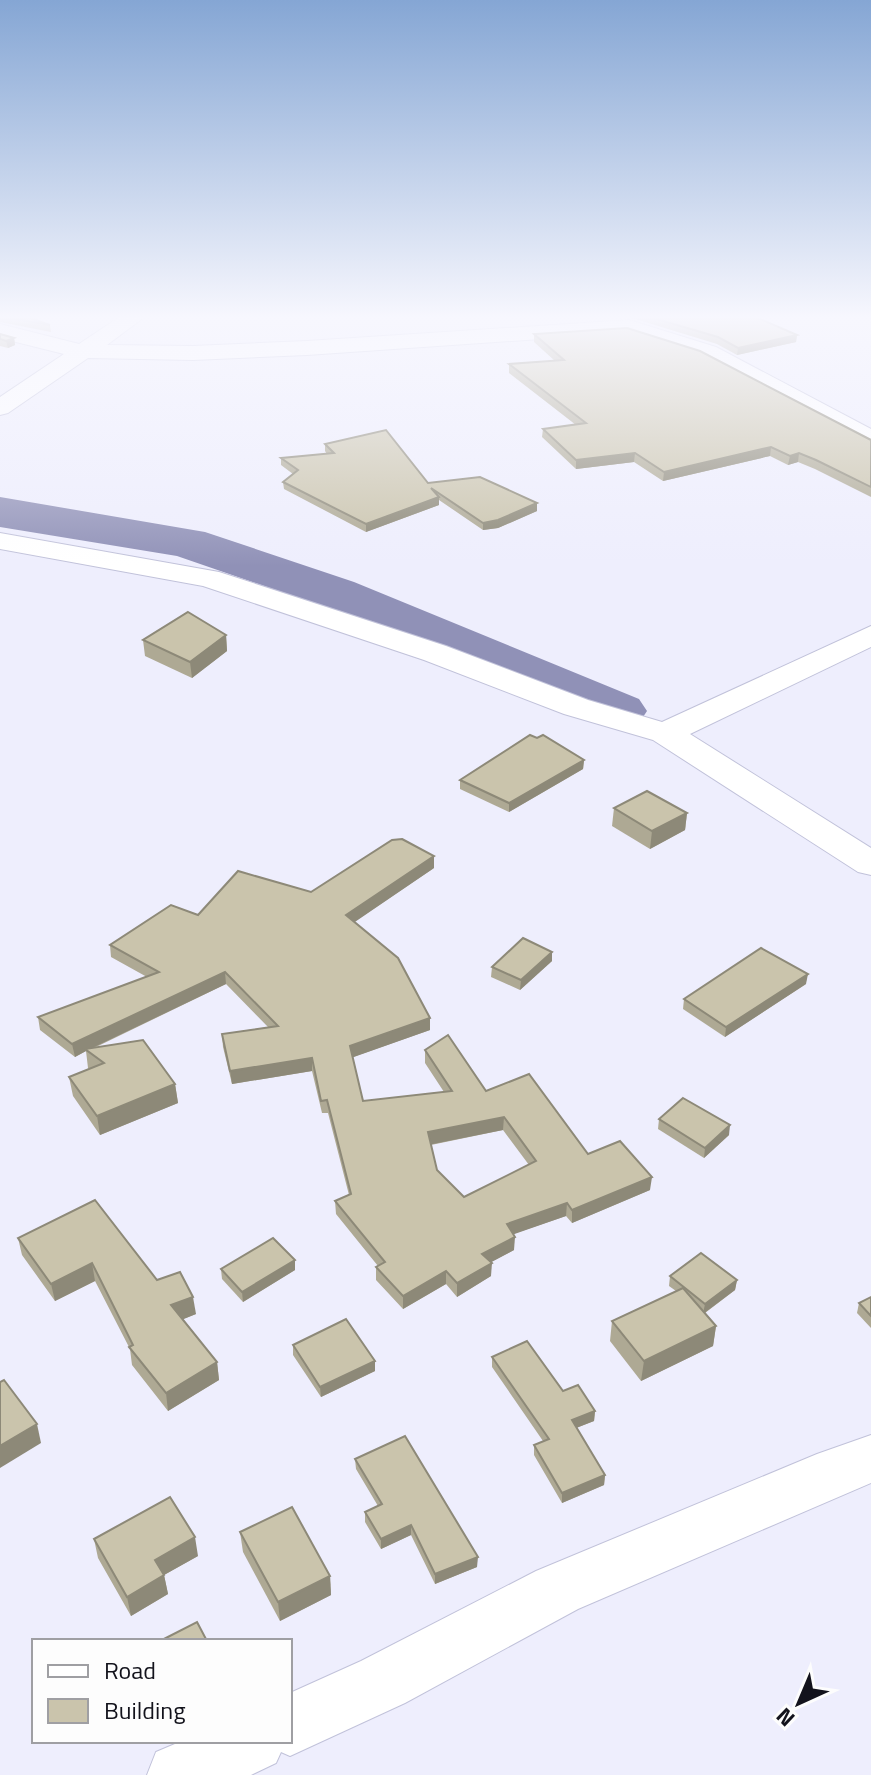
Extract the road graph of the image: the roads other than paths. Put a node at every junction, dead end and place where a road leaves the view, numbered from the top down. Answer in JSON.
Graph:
{"nodes":[{"id":1,"x":799,"y":401,"type":"edge"},
{"id":2,"x":871,"y":439,"type":"edge"},
{"id":3,"x":0,"y":541,"type":"edge"},
{"id":4,"x":871,"y":635,"type":"edge"},
{"id":5,"x":665,"y":733,"type":"junction"},
{"id":6,"x":871,"y":864,"type":"edge"},
{"id":7,"x":871,"y":1459,"type":"edge"},
{"id":8,"x":292,"y":1724,"type":"edge"},
{"id":9,"x":250,"y":1743,"type":"edge"},
{"id":10,"x":179,"y":1775,"type":"edge"}],
"edges":[{"from":1,"to":2,"type":"street"},
{"from":3,"to":5,"type":"street"},
{"from":4,"to":5,"type":"street"},
{"from":5,"to":6,"type":"street"},
{"from":7,"to":8,"type":"street"},
{"from":9,"to":10,"type":"street"}]}
